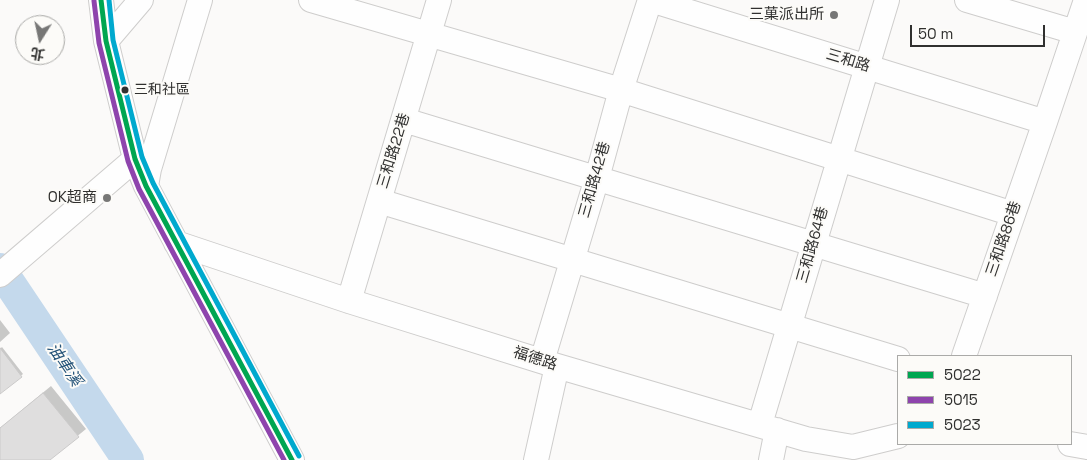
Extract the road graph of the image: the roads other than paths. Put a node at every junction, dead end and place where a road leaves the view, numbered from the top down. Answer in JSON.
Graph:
{"nodes":[{"id":1,"x":101,"y":0,"type":"edge"},
{"id":2,"x":141,"y":0,"type":"edge"},
{"id":3,"x":200,"y":0,"type":"edge"},
{"id":4,"x":310,"y":0,"type":"edge"},
{"id":5,"x":439,"y":0,"type":"edge"},
{"id":6,"x":650,"y":0,"type":"edge"},
{"id":7,"x":887,"y":0,"type":"edge"},
{"id":8,"x":967,"y":0,"type":"edge"},
{"id":9,"x":1086,"y":0,"type":"edge"},
{"id":10,"x":1075,"y":32,"type":"junction"},
{"id":11,"x":428,"y":35,"type":"junction"},
{"id":12,"x":106,"y":40,"type":"junction"},
{"id":13,"x":866,"y":67,"type":"junction"},
{"id":14,"x":621,"y":90,"type":"junction"},
{"id":15,"x":404,"y":120,"type":"junction"},
{"id":16,"x":1045,"y":122,"type":"junction"},
{"id":17,"x":838,"y":158,"type":"junction"},
{"id":18,"x":135,"y":159,"type":"junction"},
{"id":19,"x":597,"y":178,"type":"junction"},
{"id":20,"x":146,"y":186,"type":"junction"},
{"id":21,"x":379,"y":201,"type":"junction"},
{"id":22,"x":1013,"y":214,"type":"junction"},
{"id":23,"x":176,"y":243,"type":"junction"},
{"id":24,"x":813,"y":243,"type":"junction"},
{"id":25,"x":572,"y":259,"type":"junction"},
{"id":26,"x":0,"y":275,"type":"edge"},
{"id":27,"x":984,"y":296,"type":"junction"},
{"id":28,"x":349,"y":301,"type":"junction"},
{"id":29,"x":789,"y":327,"type":"junction"},
{"id":30,"x":964,"y":355,"type":"edge"},
{"id":31,"x":897,"y":359,"type":"edge"},
{"id":32,"x":549,"y":364,"type":"junction"},
{"id":33,"x":768,"y":427,"type":"junction"},
{"id":34,"x":897,"y":436,"type":"edge"},
{"id":35,"x":1072,"y":444,"type":"edge"},
{"id":36,"x":1087,"y":447,"type":"edge"},
{"id":37,"x":292,"y":460,"type":"edge"},
{"id":38,"x":536,"y":460,"type":"edge"},
{"id":39,"x":772,"y":460,"type":"edge"}],
"edges":[{"from":1,"to":12,"type":"street"},
{"from":2,"to":12,"type":"street"},
{"from":3,"to":20,"type":"street"},
{"from":4,"to":11,"type":"street"},
{"from":5,"to":11,"type":"street","name":"三和路22巷"},
{"from":6,"to":13,"type":"street","name":"三和路"},
{"from":6,"to":14,"type":"street","name":"三和路42巷"},
{"from":7,"to":13,"type":"street","name":"三和路64巷"},
{"from":8,"to":10,"type":"street"},
{"from":9,"to":10,"type":"street","name":"三和路86巷"},
{"from":10,"to":16,"type":"street","name":"三和路86巷"},
{"from":11,"to":14,"type":"street"},
{"from":11,"to":15,"type":"street","name":"三和路22巷"},
{"from":12,"to":18,"type":"street"},
{"from":13,"to":16,"type":"street","name":"三和路"},
{"from":13,"to":17,"type":"street","name":"三和路64巷"},
{"from":14,"to":17,"type":"street"},
{"from":14,"to":19,"type":"street","name":"三和路42巷"},
{"from":15,"to":19,"type":"street"},
{"from":15,"to":21,"type":"street","name":"三和路22巷"},
{"from":16,"to":22,"type":"street","name":"三和路86巷"},
{"from":17,"to":22,"type":"street"},
{"from":17,"to":24,"type":"street","name":"三和路64巷"},
{"from":18,"to":20,"type":"street"},
{"from":18,"to":26,"type":"street"},
{"from":19,"to":24,"type":"street"},
{"from":19,"to":25,"type":"street","name":"三和路42巷"},
{"from":20,"to":23,"type":"street"},
{"from":21,"to":25,"type":"street"},
{"from":21,"to":28,"type":"street","name":"三和路22巷"},
{"from":22,"to":27,"type":"street","name":"三和路86巷"},
{"from":23,"to":28,"type":"street","name":"福德路"},
{"from":23,"to":37,"type":"street"},
{"from":24,"to":27,"type":"street"},
{"from":24,"to":29,"type":"street","name":"三和路64巷"},
{"from":25,"to":29,"type":"street"},
{"from":25,"to":32,"type":"street","name":"三和路42巷"},
{"from":27,"to":30,"type":"street","name":"三和路86巷"},
{"from":28,"to":32,"type":"street","name":"福德路"},
{"from":29,"to":31,"type":"street"},
{"from":29,"to":33,"type":"street","name":"三和路64巷"},
{"from":32,"to":33,"type":"street","name":"福德路"},
{"from":32,"to":38,"type":"street","name":"三和路42巷"},
{"from":33,"to":34,"type":"street","name":"福德路"},
{"from":33,"to":39,"type":"street","name":"三和路64巷"},
{"from":35,"to":36,"type":"street"}]}
